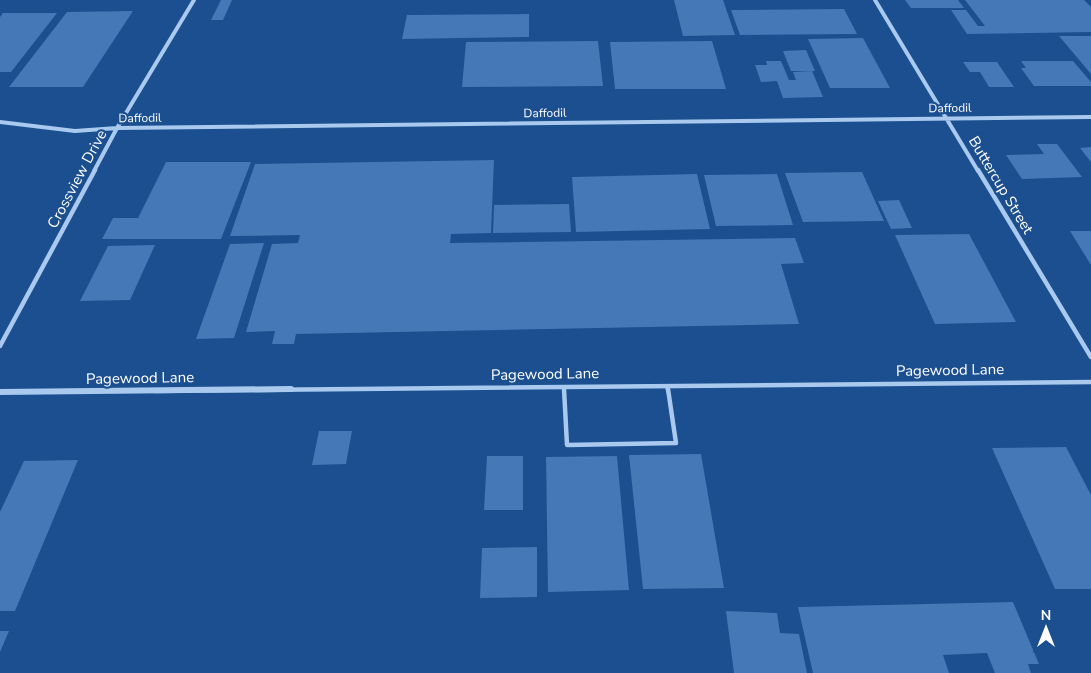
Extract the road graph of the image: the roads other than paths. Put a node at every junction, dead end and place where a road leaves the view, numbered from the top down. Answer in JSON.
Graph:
{"nodes":[{"id":1,"x":194,"y":0,"type":"edge"},
{"id":2,"x":876,"y":0,"type":"edge"},
{"id":3,"x":1091,"y":117,"type":"edge"},
{"id":4,"x":948,"y":118,"type":"junction"},
{"id":5,"x":0,"y":122,"type":"edge"},
{"id":6,"x":117,"y":128,"type":"junction"},
{"id":7,"x":0,"y":346,"type":"edge"},
{"id":8,"x":1091,"y":357,"type":"edge"},
{"id":9,"x":1091,"y":382,"type":"edge"},
{"id":10,"x":667,"y":386,"type":"junction"},
{"id":11,"x":564,"y":387,"type":"junction"},
{"id":12,"x":0,"y":392,"type":"edge"}],
"edges":[{"from":1,"to":6,"type":"street","name":"Crossview Drive"},
{"from":2,"to":4,"type":"street","name":"Buttercup Street"},
{"from":3,"to":4,"type":"street","name":"Daffodil"},
{"from":4,"to":6,"type":"street","name":"Daffodil"},
{"from":4,"to":8,"type":"street","name":"Buttercup Street"},
{"from":5,"to":6,"type":"street","name":"Daffodil"},
{"from":6,"to":7,"type":"street","name":"Crossview Drive"},
{"from":9,"to":10,"type":"street","name":"Pagewood Lane"},
{"from":10,"to":11,"type":"street","name":"Pagewood Lane"},
{"from":10,"to":11,"type":"lane"},
{"from":11,"to":12,"type":"street","name":"Pagewood Lane"}]}
